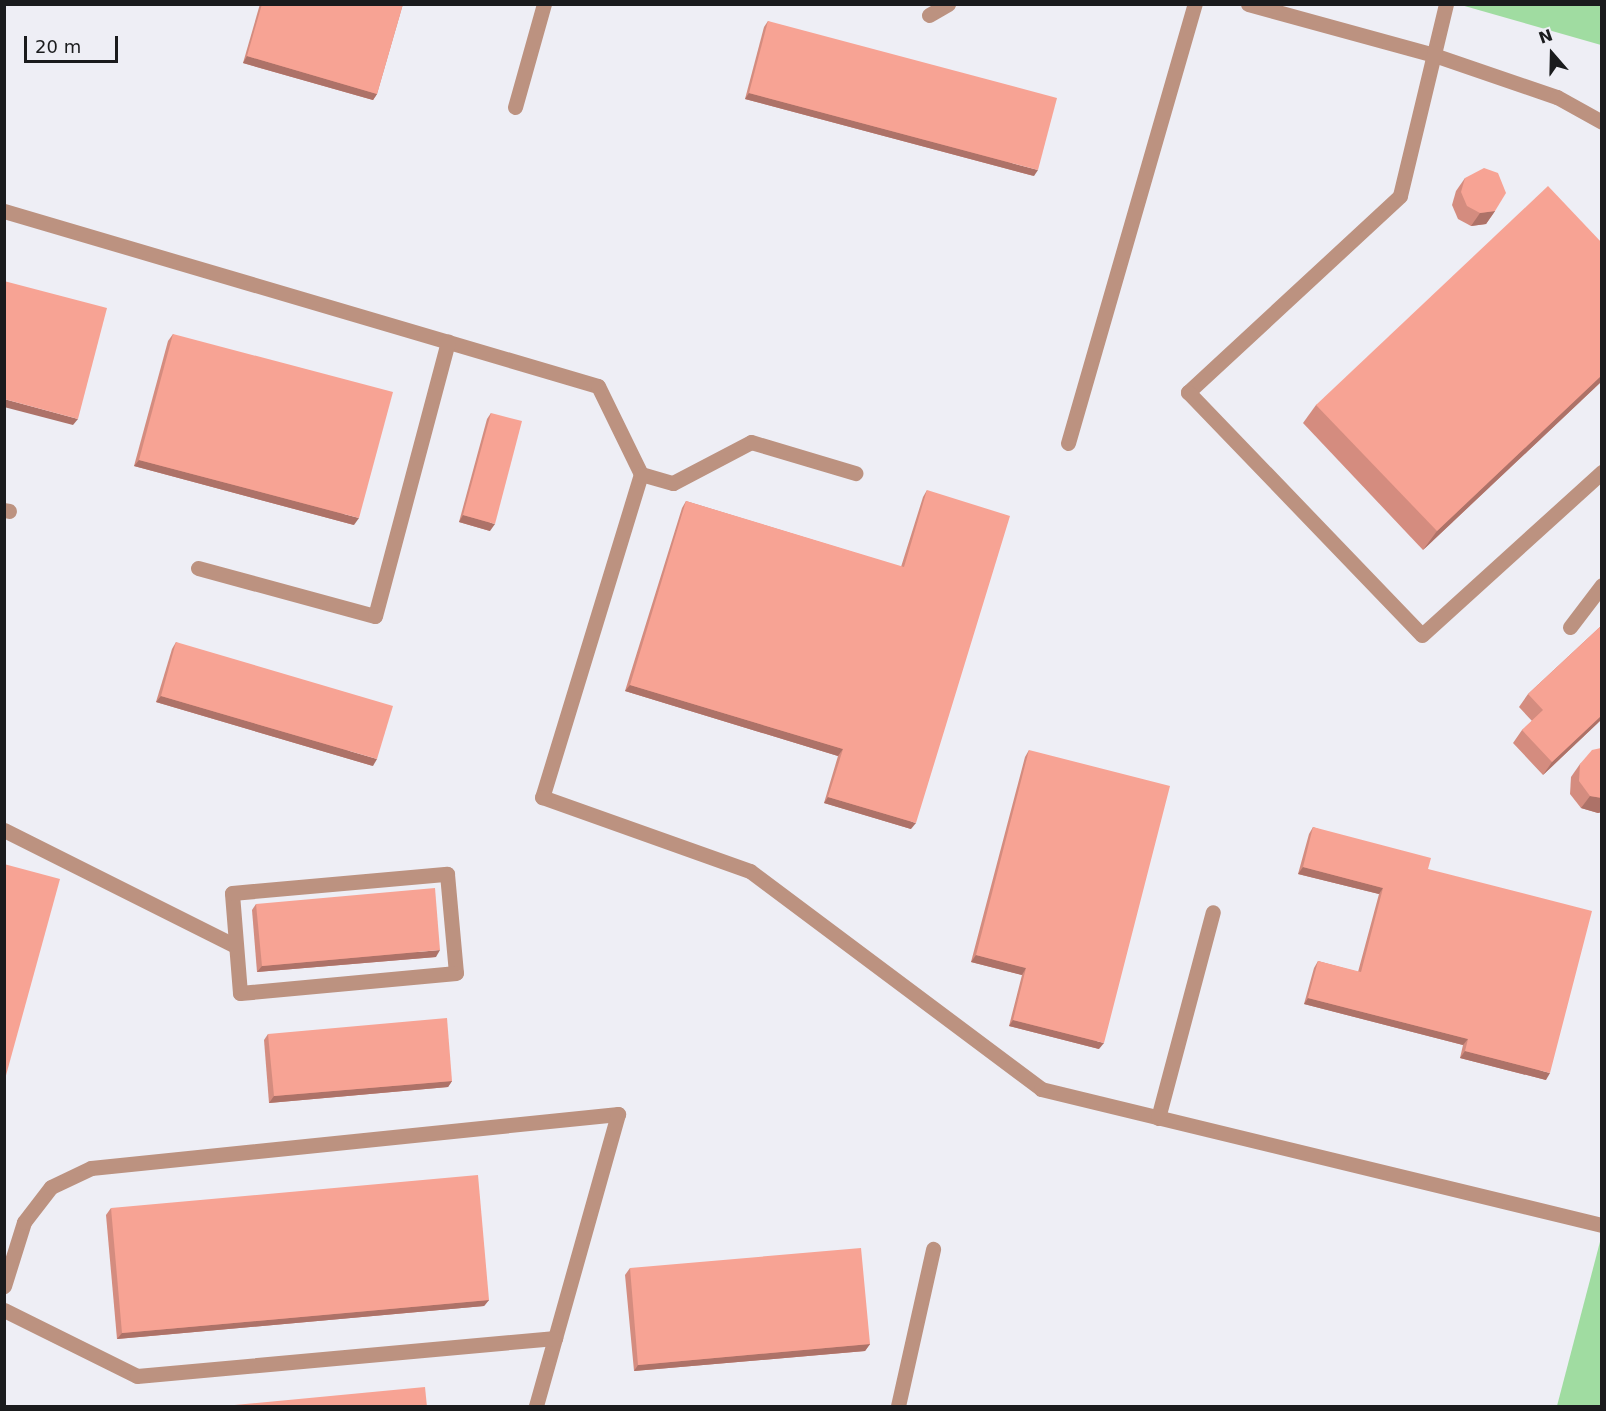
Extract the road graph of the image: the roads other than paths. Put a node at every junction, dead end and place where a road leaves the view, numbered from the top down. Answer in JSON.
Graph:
{"nodes":[{"id":1,"x":544,"y":4,"type":"edge"},
{"id":2,"x":948,"y":4,"type":"edge"},
{"id":3,"x":1195,"y":4,"type":"edge"},
{"id":4,"x":1248,"y":4,"type":"edge"},
{"id":5,"x":1446,"y":4,"type":"edge"},
{"id":6,"x":929,"y":15,"type":"dead end"},
{"id":7,"x":1434,"y":55,"type":"junction"},
{"id":8,"x":515,"y":107,"type":"dead end"},
{"id":9,"x":1602,"y":122,"type":"edge"},
{"id":10,"x":4,"y":211,"type":"edge"},
{"id":11,"x":448,"y":342,"type":"junction"},
{"id":12,"x":1068,"y":443,"type":"dead end"},
{"id":13,"x":1602,"y":472,"type":"edge"},
{"id":14,"x":855,"y":473,"type":"dead end"},
{"id":15,"x":641,"y":474,"type":"junction"},
{"id":16,"x":198,"y":568,"type":"dead end"},
{"id":17,"x":1602,"y":585,"type":"edge"},
{"id":18,"x":1570,"y":627,"type":"dead end"},
{"id":19,"x":4,"y":830,"type":"edge"},
{"id":20,"x":1213,"y":912,"type":"dead end"},
{"id":21,"x":236,"y":946,"type":"junction"},
{"id":22,"x":1158,"y":1118,"type":"junction"},
{"id":23,"x":1602,"y":1225,"type":"edge"},
{"id":24,"x":933,"y":1249,"type":"dead end"},
{"id":25,"x":4,"y":1286,"type":"edge"},
{"id":26,"x":4,"y":1310,"type":"edge"},
{"id":27,"x":555,"y":1338,"type":"junction"},
{"id":28,"x":536,"y":1407,"type":"edge"},
{"id":29,"x":898,"y":1407,"type":"edge"}],
"edges":[{"from":1,"to":8,"type":"lane"},
{"from":2,"to":6,"type":"lane"},
{"from":3,"to":12,"type":"lane"},
{"from":4,"to":7,"type":"lane"},
{"from":5,"to":7,"type":"lane"},
{"from":7,"to":9,"type":"lane"},
{"from":7,"to":13,"type":"lane"},
{"from":10,"to":11,"type":"lane"},
{"from":11,"to":15,"type":"lane"},
{"from":11,"to":16,"type":"lane"},
{"from":14,"to":15,"type":"lane"},
{"from":15,"to":22,"type":"lane"},
{"from":17,"to":18,"type":"lane"},
{"from":19,"to":21,"type":"lane"},
{"from":20,"to":22,"type":"lane"},
{"from":21,"to":21,"type":"lane"},
{"from":22,"to":23,"type":"lane"},
{"from":24,"to":29,"type":"lane"},
{"from":25,"to":27,"type":"lane"},
{"from":26,"to":27,"type":"lane"},
{"from":27,"to":28,"type":"lane"}]}
